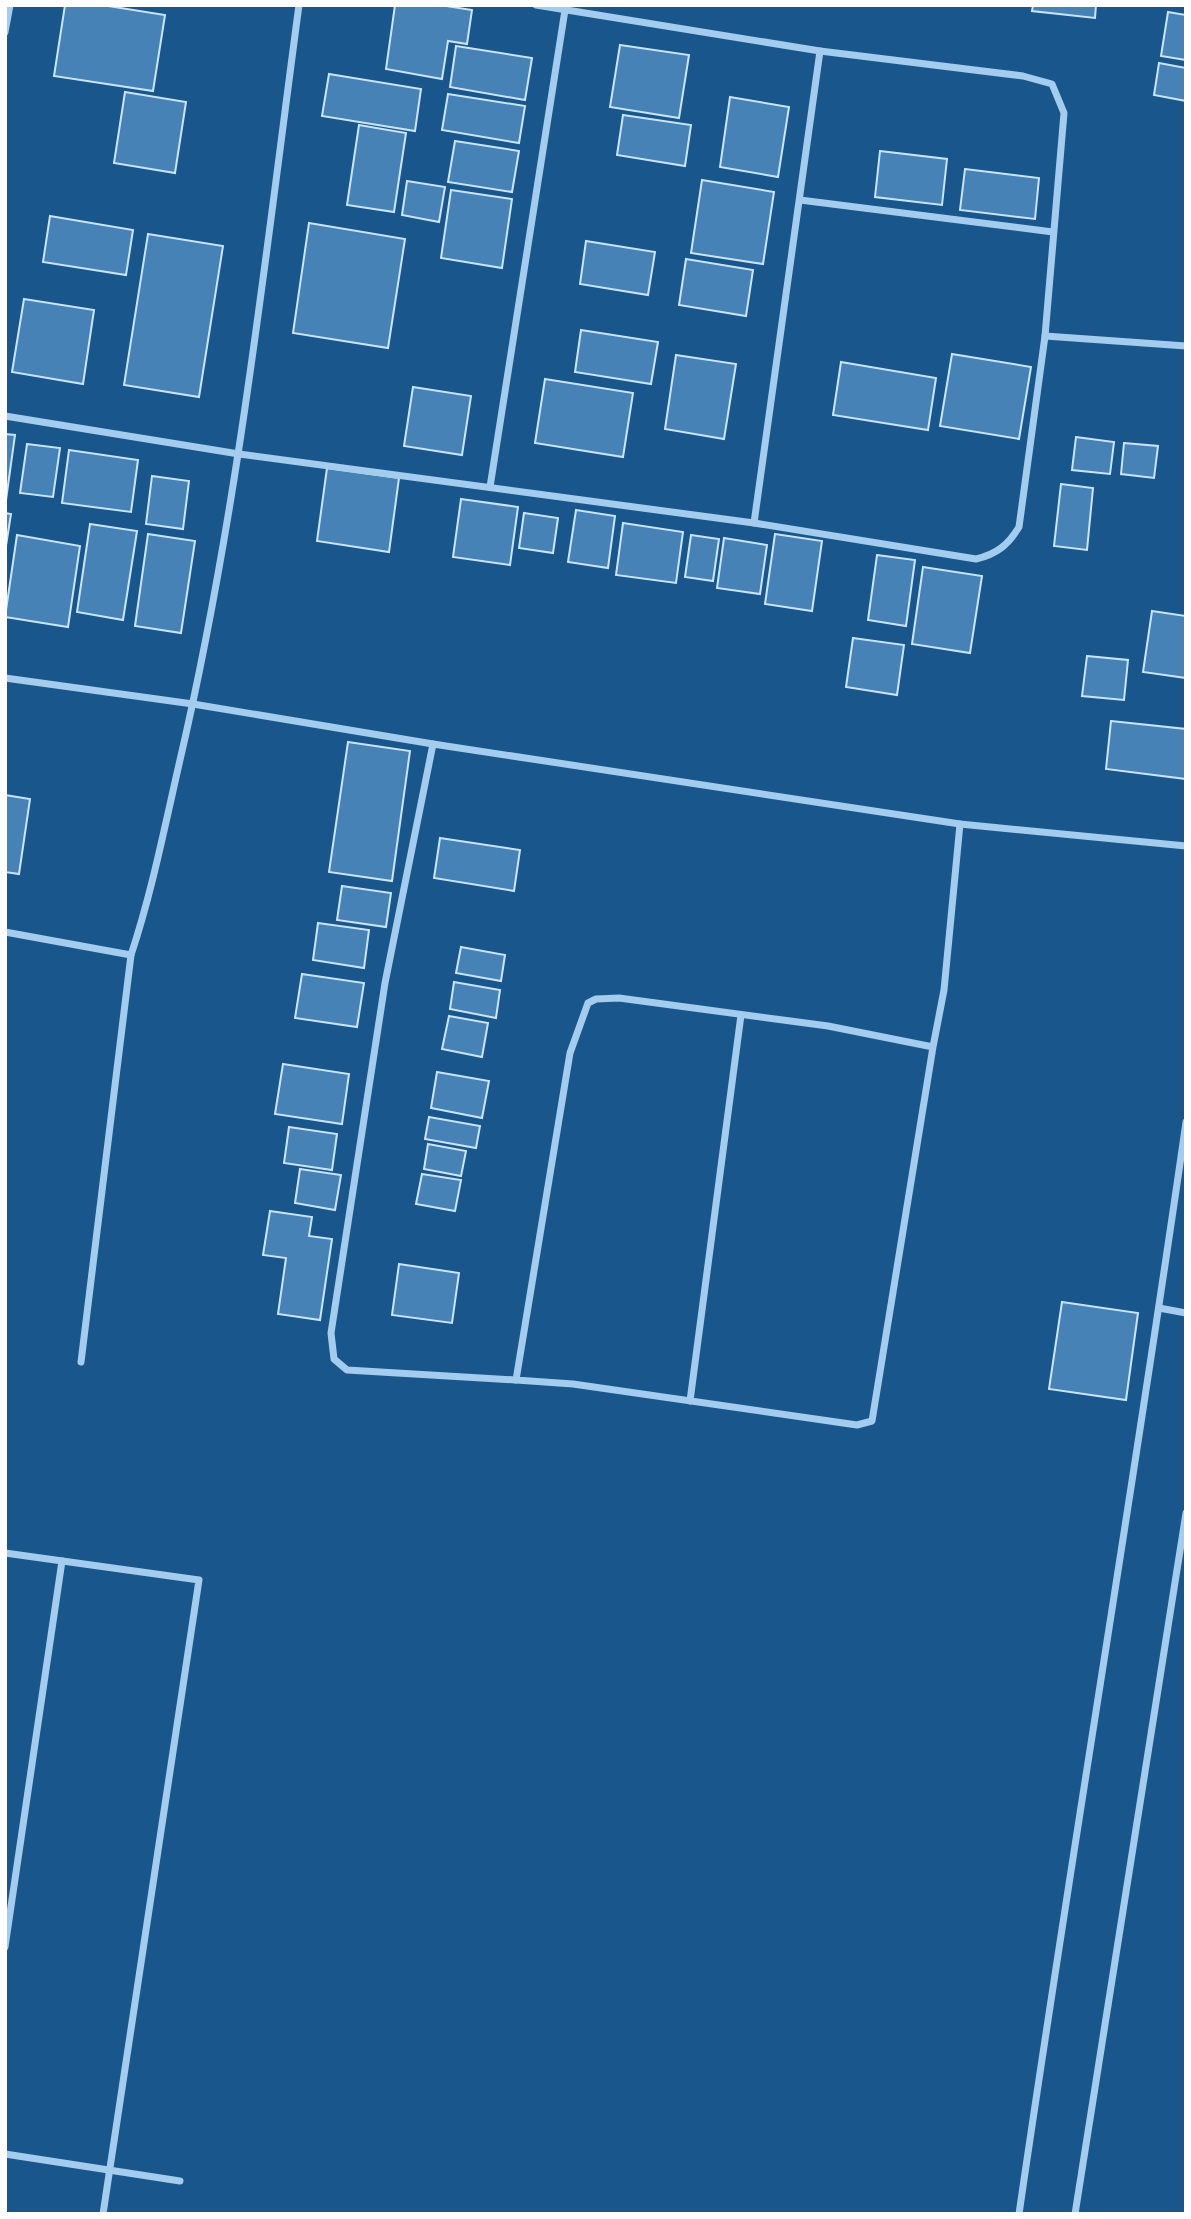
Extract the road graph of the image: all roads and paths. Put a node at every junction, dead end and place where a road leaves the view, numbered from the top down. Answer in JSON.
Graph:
{"nodes":[{"id":1,"x":10,"y":5,"type":"edge"},
{"id":2,"x":299,"y":5,"type":"edge"},
{"id":3,"x":536,"y":5,"type":"edge"},
{"id":4,"x":565,"y":10,"type":"junction"},
{"id":5,"x":5,"y":32,"type":"edge"},
{"id":6,"x":820,"y":51,"type":"junction"},
{"id":7,"x":800,"y":200,"type":"junction"},
{"id":8,"x":1053,"y":232,"type":"junction"},
{"id":9,"x":1045,"y":336,"type":"junction"},
{"id":10,"x":1186,"y":346,"type":"edge"},
{"id":11,"x":5,"y":416,"type":"edge"},
{"id":12,"x":239,"y":453,"type":"junction"},
{"id":13,"x":490,"y":487,"type":"junction"},
{"id":14,"x":754,"y":523,"type":"junction"},
{"id":15,"x":5,"y":678,"type":"edge"},
{"id":16,"x":193,"y":704,"type":"junction"},
{"id":17,"x":433,"y":744,"type":"junction"},
{"id":18,"x":960,"y":824,"type":"junction"},
{"id":19,"x":1186,"y":846,"type":"edge"},
{"id":20,"x":5,"y":932,"type":"edge"},
{"id":21,"x":131,"y":955,"type":"junction"},
{"id":22,"x":741,"y":1014,"type":"junction"},
{"id":23,"x":933,"y":1047,"type":"junction"},
{"id":24,"x":1186,"y":1122,"type":"edge"},
{"id":25,"x":1159,"y":1308,"type":"junction"},
{"id":26,"x":1186,"y":1312,"type":"edge"},
{"id":27,"x":81,"y":1362,"type":"dead end"},
{"id":28,"x":516,"y":1380,"type":"junction"},
{"id":29,"x":690,"y":1401,"type":"junction"},
{"id":30,"x":1186,"y":1513,"type":"edge"},
{"id":31,"x":5,"y":1553,"type":"edge"},
{"id":32,"x":62,"y":1561,"type":"junction"},
{"id":33,"x":5,"y":1947,"type":"edge"},
{"id":34,"x":5,"y":2154,"type":"edge"},
{"id":35,"x":110,"y":2171,"type":"junction"},
{"id":36,"x":180,"y":2181,"type":"dead end"},
{"id":37,"x":103,"y":2214,"type":"edge"},
{"id":38,"x":1019,"y":2214,"type":"edge"},
{"id":39,"x":1075,"y":2214,"type":"edge"}],
"edges":[{"from":1,"to":5,"type":"street"},
{"from":2,"to":12,"type":"street"},
{"from":3,"to":4,"type":"street"},
{"from":4,"to":6,"type":"street"},
{"from":4,"to":13,"type":"street"},
{"from":6,"to":7,"type":"street"},
{"from":6,"to":8,"type":"street"},
{"from":7,"to":8,"type":"street"},
{"from":7,"to":14,"type":"street"},
{"from":8,"to":9,"type":"street"},
{"from":9,"to":10,"type":"street"},
{"from":9,"to":14,"type":"street"},
{"from":11,"to":12,"type":"street"},
{"from":12,"to":13,"type":"street"},
{"from":12,"to":16,"type":"street"},
{"from":13,"to":14,"type":"street"},
{"from":15,"to":16,"type":"street"},
{"from":16,"to":17,"type":"street"},
{"from":16,"to":21,"type":"street"},
{"from":17,"to":18,"type":"street"},
{"from":17,"to":28,"type":"street"},
{"from":18,"to":19,"type":"street"},
{"from":18,"to":23,"type":"street"},
{"from":20,"to":21,"type":"street"},
{"from":21,"to":27,"type":"street"},
{"from":22,"to":23,"type":"street"},
{"from":22,"to":28,"type":"street"},
{"from":22,"to":29,"type":"street"},
{"from":23,"to":29,"type":"street"},
{"from":24,"to":25,"type":"street"},
{"from":25,"to":26,"type":"street"},
{"from":25,"to":38,"type":"street"},
{"from":28,"to":29,"type":"street"},
{"from":30,"to":39,"type":"street"},
{"from":31,"to":32,"type":"street"},
{"from":32,"to":33,"type":"street"},
{"from":32,"to":35,"type":"street"},
{"from":34,"to":35,"type":"street"},
{"from":35,"to":36,"type":"street"},
{"from":35,"to":37,"type":"street"}]}
